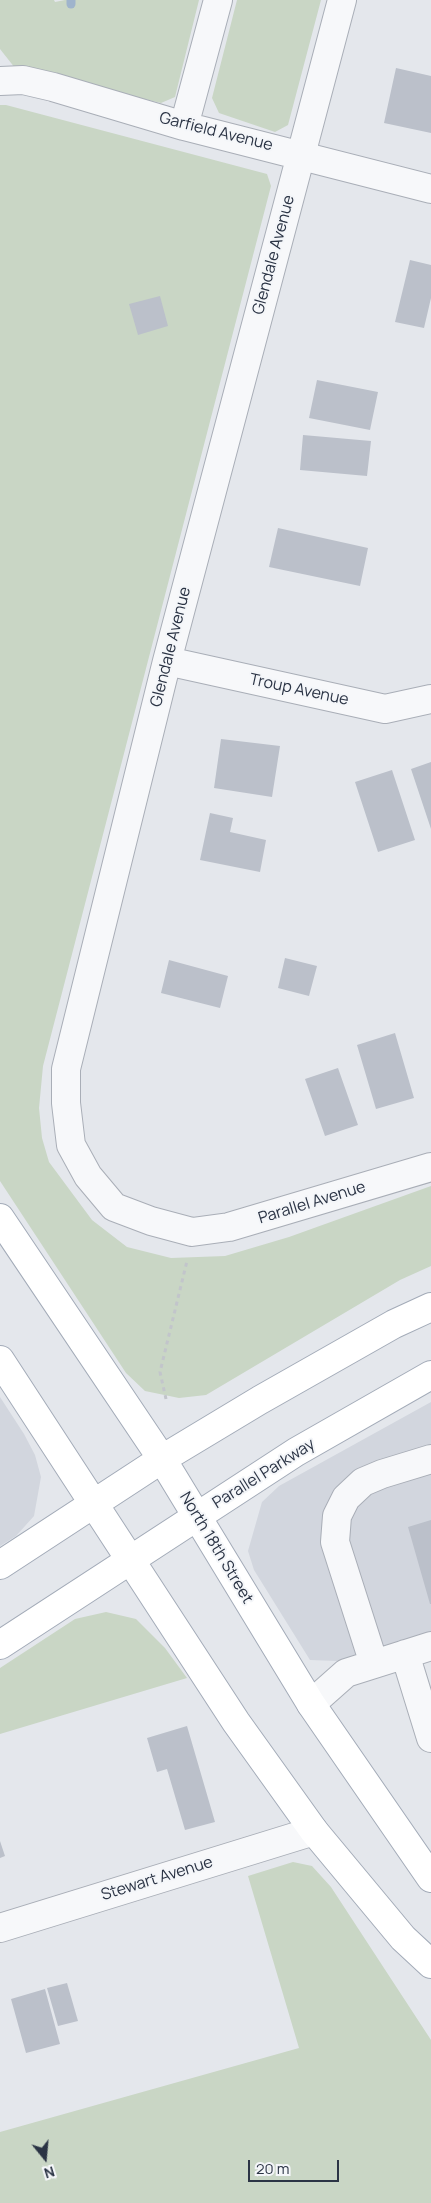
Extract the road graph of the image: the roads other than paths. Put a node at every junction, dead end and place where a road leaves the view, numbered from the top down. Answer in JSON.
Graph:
{"nodes":[{"id":1,"x":218,"y":0,"type":"edge"},
{"id":2,"x":342,"y":0,"type":"edge"},
{"id":3,"x":0,"y":81,"type":"edge"},
{"id":4,"x":184,"y":126,"type":"junction"},
{"id":5,"x":300,"y":154,"type":"junction"},
{"id":6,"x":431,"y":189,"type":"edge"},
{"id":7,"x":167,"y":661,"type":"junction"},
{"id":8,"x":431,"y":699,"type":"edge"},
{"id":9,"x":431,"y":1167,"type":"edge"},
{"id":10,"x":0,"y":1218,"type":"edge"},
{"id":11,"x":190,"y":1245,"type":"joint"},
{"id":12,"x":431,"y":1307,"type":"edge"},
{"id":13,"x":0,"y":1360,"type":"edge"},
{"id":14,"x":431,"y":1375,"type":"edge"},
{"id":15,"x":162,"y":1459,"type":"junction"},
{"id":16,"x":431,"y":1459,"type":"edge"},
{"id":17,"x":94,"y":1504,"type":"junction"},
{"id":18,"x":197,"y":1517,"type":"junction"},
{"id":19,"x":131,"y":1559,"type":"junction"},
{"id":20,"x":0,"y":1565,"type":"edge"},
{"id":21,"x":0,"y":1645,"type":"edge"},
{"id":22,"x":431,"y":1646,"type":"edge"},
{"id":23,"x":405,"y":1654,"type":"junction"},
{"id":24,"x":374,"y":1664,"type":"junction"},
{"id":25,"x":311,"y":1704,"type":"junction"},
{"id":26,"x":431,"y":1738,"type":"edge"},
{"id":27,"x":314,"y":1831,"type":"junction"},
{"id":28,"x":431,"y":1878,"type":"edge"},
{"id":29,"x":0,"y":1928,"type":"edge"},
{"id":30,"x":431,"y":1964,"type":"edge"}],
"edges":[{"from":1,"to":4,"type":"street"},
{"from":2,"to":5,"type":"street","name":"Glendale Avenue"},
{"from":3,"to":4,"type":"street","name":"Garfield Avenue"},
{"from":4,"to":5,"type":"street","name":"Garfield Avenue"},
{"from":5,"to":6,"type":"street","name":"Garfield Avenue"},
{"from":5,"to":7,"type":"street","name":"Glendale Avenue"},
{"from":7,"to":8,"type":"street","name":"Troup Avenue"},
{"from":7,"to":11,"type":"street","name":"Glendale Avenue"},
{"from":9,"to":11,"type":"street","name":"Parallel Avenue"},
{"from":10,"to":15,"type":"main road","name":"North 18th Street"},
{"from":12,"to":15,"type":"main road"},
{"from":13,"to":17,"type":"main road"},
{"from":14,"to":18,"type":"main road","name":"Parallel Parkway"},
{"from":15,"to":17,"type":"main road"},
{"from":15,"to":18,"type":"main road","name":"North 18th Street"},
{"from":16,"to":24,"type":"street"},
{"from":17,"to":19,"type":"main road"},
{"from":17,"to":20,"type":"main road"},
{"from":18,"to":19,"type":"main road","name":"Parallel Parkway"},
{"from":18,"to":25,"type":"main road","name":"North 18th Street"},
{"from":19,"to":21,"type":"main road","name":"Parallel Parkway"},
{"from":19,"to":27,"type":"main road"},
{"from":22,"to":23,"type":"street"},
{"from":23,"to":24,"type":"street"},
{"from":23,"to":26,"type":"street"},
{"from":24,"to":25,"type":"street"},
{"from":25,"to":28,"type":"main road","name":"North 18th Street"},
{"from":27,"to":29,"type":"street","name":"Stewart Avenue"},
{"from":27,"to":30,"type":"main road"}]}
